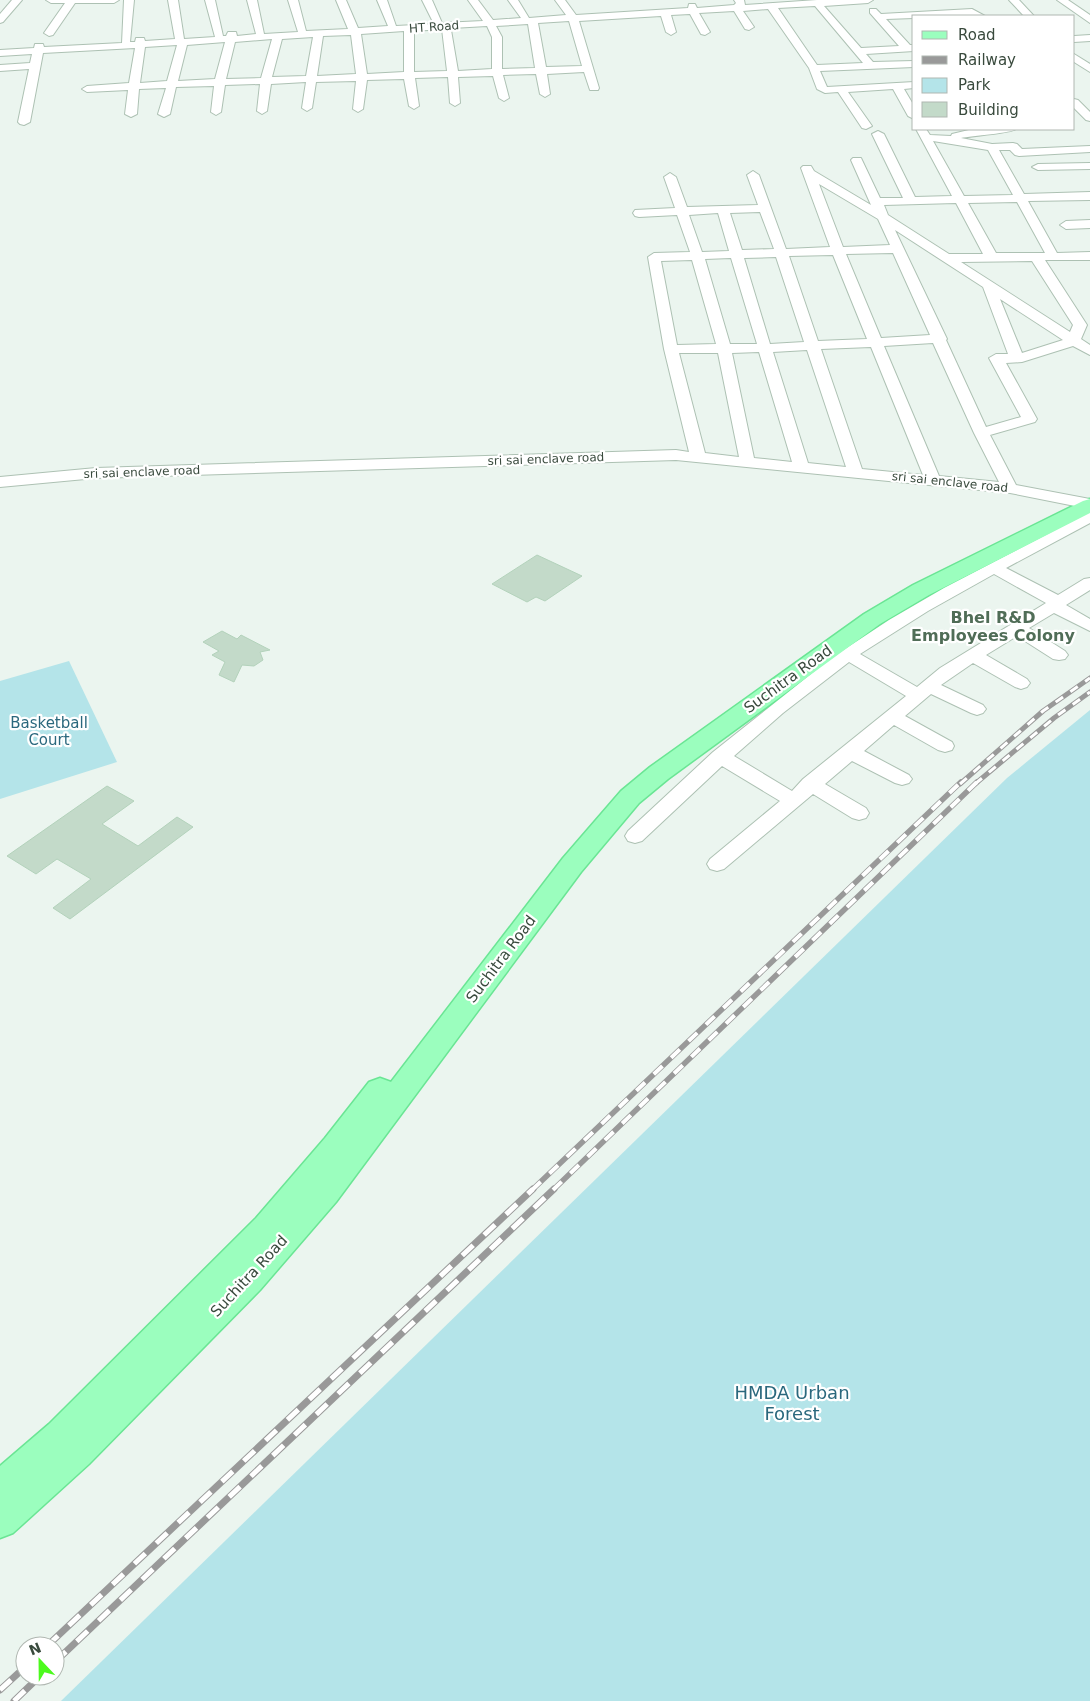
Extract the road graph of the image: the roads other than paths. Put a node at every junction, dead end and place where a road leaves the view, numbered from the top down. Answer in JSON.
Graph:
{"nodes":[{"id":1,"x":17,"y":0,"type":"edge"},
{"id":2,"x":51,"y":0,"type":"edge"},
{"id":3,"x":72,"y":0,"type":"edge"},
{"id":4,"x":105,"y":0,"type":"edge"},
{"id":5,"x":114,"y":0,"type":"edge"},
{"id":6,"x":129,"y":0,"type":"edge"},
{"id":7,"x":173,"y":0,"type":"edge"},
{"id":8,"x":210,"y":0,"type":"edge"},
{"id":9,"x":252,"y":0,"type":"edge"},
{"id":10,"x":293,"y":0,"type":"edge"},
{"id":11,"x":341,"y":0,"type":"edge"},
{"id":12,"x":382,"y":0,"type":"edge"},
{"id":13,"x":427,"y":0,"type":"edge"},
{"id":14,"x":473,"y":0,"type":"edge"},
{"id":15,"x":513,"y":0,"type":"edge"},
{"id":16,"x":560,"y":0,"type":"edge"},
{"id":17,"x":786,"y":0,"type":"edge"},
{"id":18,"x":794,"y":0,"type":"edge"},
{"id":19,"x":863,"y":0,"type":"edge"},
{"id":20,"x":868,"y":0,"type":"edge"},
{"id":21,"x":1014,"y":0,"type":"edge"},
{"id":22,"x":1062,"y":0,"type":"edge"},
{"id":23,"x":833,"y":1,"type":"edge"},
{"id":24,"x":817,"y":3,"type":"junction"},
{"id":25,"x":739,"y":4,"type":"edge"},
{"id":26,"x":1090,"y":5,"type":"edge"},
{"id":27,"x":771,"y":6,"type":"junction"},
{"id":28,"x":1071,"y":6,"type":"junction"},
{"id":29,"x":686,"y":7,"type":"edge"},
{"id":30,"x":659,"y":8,"type":"junction"},
{"id":31,"x":912,"y":15,"type":"edge"},
{"id":32,"x":913,"y":15,"type":"edge"},
{"id":33,"x":978,"y":15,"type":"edge"},
{"id":34,"x":1028,"y":15,"type":"edge"},
{"id":35,"x":572,"y":16,"type":"junction"},
{"id":36,"x":878,"y":17,"type":"junction"},
{"id":37,"x":529,"y":19,"type":"junction"},
{"id":38,"x":1089,"y":19,"type":"edge"},
{"id":39,"x":0,"y":20,"type":"edge"},
{"id":40,"x":488,"y":21,"type":"junction"},
{"id":41,"x":438,"y":22,"type":"junction"},
{"id":42,"x":392,"y":25,"type":"junction"},
{"id":43,"x":449,"y":26,"type":"junction"},
{"id":44,"x":749,"y":27,"type":"dead end"},
{"id":45,"x":409,"y":28,"type":"junction"},
{"id":46,"x":302,"y":30,"type":"junction"},
{"id":47,"x":354,"y":30,"type":"junction"},
{"id":48,"x":907,"y":31,"type":"dead end"},
{"id":49,"x":671,"y":32,"type":"dead end"},
{"id":50,"x":705,"y":32,"type":"dead end"},
{"id":51,"x":893,"y":32,"type":"junction"},
{"id":52,"x":49,"y":33,"type":"dead end"},
{"id":53,"x":260,"y":33,"type":"junction"},
{"id":54,"x":318,"y":34,"type":"junction"},
{"id":55,"x":219,"y":35,"type":"junction"},
{"id":56,"x":278,"y":36,"type":"junction"},
{"id":57,"x":232,"y":37,"type":"junction"},
{"id":58,"x":1090,"y":38,"type":"edge"},
{"id":59,"x":1075,"y":39,"type":"edge"},
{"id":60,"x":181,"y":40,"type":"junction"},
{"id":61,"x":126,"y":41,"type":"junction"},
{"id":62,"x":140,"y":43,"type":"junction"},
{"id":63,"x":911,"y":48,"type":"edge"},
{"id":64,"x":0,"y":49,"type":"edge"},
{"id":65,"x":38,"y":49,"type":"junction"},
{"id":66,"x":859,"y":51,"type":"junction"},
{"id":67,"x":0,"y":53,"type":"edge"},
{"id":68,"x":1075,"y":58,"type":"edge"},
{"id":69,"x":912,"y":64,"type":"edge"},
{"id":70,"x":35,"y":66,"type":"junction"},
{"id":71,"x":870,"y":66,"type":"junction"},
{"id":72,"x":0,"y":68,"type":"edge"},
{"id":73,"x":814,"y":68,"type":"junction"},
{"id":74,"x":588,"y":69,"type":"junction"},
{"id":75,"x":540,"y":70,"type":"junction"},
{"id":76,"x":497,"y":72,"type":"junction"},
{"id":77,"x":1087,"y":72,"type":"edge"},
{"id":78,"x":453,"y":74,"type":"junction"},
{"id":79,"x":409,"y":75,"type":"junction"},
{"id":80,"x":362,"y":77,"type":"junction"},
{"id":81,"x":313,"y":78,"type":"junction"},
{"id":82,"x":266,"y":80,"type":"junction"},
{"id":83,"x":220,"y":82,"type":"junction"},
{"id":84,"x":172,"y":84,"type":"junction"},
{"id":85,"x":912,"y":85,"type":"edge"},
{"id":86,"x":133,"y":86,"type":"junction"},
{"id":87,"x":896,"y":86,"type":"junction"},
{"id":88,"x":594,"y":88,"type":"dead end"},
{"id":89,"x":86,"y":90,"type":"dead end"},
{"id":90,"x":841,"y":90,"type":"junction"},
{"id":91,"x":544,"y":94,"type":"dead end"},
{"id":92,"x":504,"y":98,"type":"dead end"},
{"id":93,"x":455,"y":102,"type":"dead end"},
{"id":94,"x":1075,"y":104,"type":"edge"},
{"id":95,"x":414,"y":106,"type":"dead end"},
{"id":96,"x":307,"y":108,"type":"dead end"},
{"id":97,"x":358,"y":109,"type":"dead end"},
{"id":98,"x":262,"y":111,"type":"dead end"},
{"id":99,"x":216,"y":112,"type":"dead end"},
{"id":100,"x":912,"y":113,"type":"edge"},
{"id":101,"x":131,"y":114,"type":"dead end"},
{"id":102,"x":164,"y":114,"type":"dead end"},
{"id":103,"x":24,"y":122,"type":"dead end"},
{"id":104,"x":1087,"y":122,"type":"edge"},
{"id":105,"x":866,"y":126,"type":"dead end"},
{"id":106,"x":977,"y":130,"type":"edge"},
{"id":107,"x":878,"y":134,"type":"dead end"},
{"id":108,"x":924,"y":134,"type":"edge"},
{"id":109,"x":940,"y":138,"type":"junction"},
{"id":110,"x":992,"y":146,"type":"junction"},
{"id":111,"x":1090,"y":149,"type":"edge"},
{"id":112,"x":858,"y":160,"type":"dead end"},
{"id":113,"x":1090,"y":166,"type":"edge"},
{"id":114,"x":1038,"y":167,"type":"dead end"},
{"id":115,"x":753,"y":175,"type":"dead end"},
{"id":116,"x":670,"y":177,"type":"dead end"},
{"id":117,"x":1090,"y":196,"type":"edge"},
{"id":118,"x":1021,"y":198,"type":"junction"},
{"id":119,"x":959,"y":199,"type":"junction"},
{"id":120,"x":912,"y":201,"type":"junction"},
{"id":121,"x":875,"y":202,"type":"junction"},
{"id":122,"x":764,"y":208,"type":"junction"},
{"id":123,"x":723,"y":210,"type":"junction"},
{"id":124,"x":683,"y":212,"type":"junction"},
{"id":125,"x":639,"y":213,"type":"dead end"},
{"id":126,"x":883,"y":217,"type":"junction"},
{"id":127,"x":1090,"y":224,"type":"edge"},
{"id":128,"x":1066,"y":225,"type":"dead end"},
{"id":129,"x":897,"y":249,"type":"junction"},
{"id":130,"x":838,"y":251,"type":"junction"},
{"id":131,"x":781,"y":252,"type":"junction"},
{"id":132,"x":738,"y":254,"type":"junction"},
{"id":133,"x":697,"y":255,"type":"junction"},
{"id":134,"x":1053,"y":256,"type":"junction"},
{"id":135,"x":1090,"y":256,"type":"edge"},
{"id":136,"x":946,"y":258,"type":"junction"},
{"id":137,"x":992,"y":258,"type":"junction"},
{"id":138,"x":1037,"y":258,"type":"junction"},
{"id":139,"x":989,"y":287,"type":"junction"},
{"id":140,"x":940,"y":339,"type":"junction"},
{"id":141,"x":1074,"y":341,"type":"junction"},
{"id":142,"x":877,"y":343,"type":"junction"},
{"id":143,"x":812,"y":345,"type":"junction"},
{"id":144,"x":724,"y":348,"type":"junction"},
{"id":145,"x":764,"y":348,"type":"junction"},
{"id":146,"x":671,"y":349,"type":"junction"},
{"id":147,"x":1090,"y":351,"type":"edge"},
{"id":148,"x":1018,"y":360,"type":"junction"},
{"id":149,"x":981,"y":433,"type":"junction"},
{"id":150,"x":698,"y":458,"type":"junction"},
{"id":151,"x":747,"y":461,"type":"junction"},
{"id":152,"x":801,"y":467,"type":"junction"},
{"id":153,"x":855,"y":472,"type":"junction"},
{"id":154,"x":933,"y":481,"type":"junction"},
{"id":155,"x":0,"y":482,"type":"edge"},
{"id":156,"x":1010,"y":488,"type":"junction"},
{"id":157,"x":1084,"y":499,"type":"edge"},
{"id":158,"x":1090,"y":518,"type":"edge"},
{"id":159,"x":994,"y":568,"type":"junction"},
{"id":160,"x":1090,"y":583,"type":"edge"},
{"id":161,"x":1056,"y":604,"type":"junction"},
{"id":162,"x":1090,"y":626,"type":"edge"},
{"id":163,"x":1016,"y":628,"type":"junction"},
{"id":164,"x":849,"y":655,"type":"junction"},
{"id":165,"x":973,"y":655,"type":"junction"},
{"id":166,"x":1059,"y":655,"type":"dead end"},
{"id":167,"x":1021,"y":684,"type":"dead end"},
{"id":168,"x":922,"y":691,"type":"junction"},
{"id":169,"x":977,"y":709,"type":"dead end"},
{"id":170,"x":892,"y":716,"type":"junction"},
{"id":171,"x":944,"y":746,"type":"dead end"},
{"id":172,"x":851,"y":752,"type":"junction"},
{"id":173,"x":720,"y":756,"type":"junction"},
{"id":174,"x":902,"y":779,"type":"dead end"},
{"id":175,"x":810,"y":784,"type":"junction"},
{"id":176,"x":792,"y":800,"type":"junction"},
{"id":177,"x":859,"y":813,"type":"dead end"},
{"id":178,"x":635,"y":836,"type":"dead end"},
{"id":179,"x":565,"y":862,"type":"junction"},
{"id":180,"x":717,"y":864,"type":"dead end"},
{"id":181,"x":0,"y":1489,"type":"edge"},
{"id":182,"x":0,"y":1520,"type":"edge"}],
"edges":[{"from":1,"to":39,"type":"street"},
{"from":2,"to":3,"type":"street"},
{"from":3,"to":4,"type":"street"},
{"from":3,"to":52,"type":"street"},
{"from":4,"to":5,"type":"street"},
{"from":6,"to":61,"type":"street"},
{"from":7,"to":60,"type":"street"},
{"from":8,"to":55,"type":"street"},
{"from":9,"to":53,"type":"street"},
{"from":10,"to":46,"type":"street"},
{"from":11,"to":47,"type":"street"},
{"from":12,"to":42,"type":"street"},
{"from":13,"to":41,"type":"street"},
{"from":14,"to":40,"type":"street"},
{"from":15,"to":37,"type":"street"},
{"from":16,"to":35,"type":"street"},
{"from":17,"to":18,"type":"street","name":"HT Road"},
{"from":17,"to":25,"type":"street","name":"HT Road"},
{"from":19,"to":20,"type":"street","name":"HT Road"},
{"from":19,"to":23,"type":"street","name":"HT Road"},
{"from":19,"to":36,"type":"street"},
{"from":21,"to":34,"type":"street"},
{"from":22,"to":28,"type":"street"},
{"from":23,"to":24,"type":"street","name":"HT Road"},
{"from":24,"to":27,"type":"street","name":"HT Road"},
{"from":24,"to":66,"type":"street"},
{"from":25,"to":27,"type":"street","name":"HT Road"},
{"from":25,"to":29,"type":"street","name":"HT Road"},
{"from":25,"to":44,"type":"street"},
{"from":26,"to":28,"type":"street"},
{"from":27,"to":73,"type":"street"},
{"from":28,"to":38,"type":"street"},
{"from":29,"to":30,"type":"street","name":"HT Road"},
{"from":29,"to":50,"type":"street"},
{"from":30,"to":35,"type":"street","name":"HT Road"},
{"from":30,"to":35,"type":"street","name":"HT Road"},
{"from":30,"to":49,"type":"street"},
{"from":31,"to":36,"type":"street"},
{"from":32,"to":33,"type":"street"},
{"from":35,"to":37,"type":"street","name":"HT Road"},
{"from":35,"to":74,"type":"street"},
{"from":36,"to":51,"type":"street"},
{"from":37,"to":40,"type":"street","name":"HT Road"},
{"from":37,"to":75,"type":"street"},
{"from":40,"to":41,"type":"street","name":"HT Road"},
{"from":40,"to":43,"type":"street","name":"HT Road"},
{"from":40,"to":76,"type":"street"},
{"from":41,"to":42,"type":"street","name":"HT Road"},
{"from":42,"to":47,"type":"street","name":"HT Road"},
{"from":43,"to":45,"type":"street","name":"HT Road"},
{"from":43,"to":78,"type":"street"},
{"from":45,"to":47,"type":"street","name":"HT Road"},
{"from":45,"to":79,"type":"street"},
{"from":46,"to":47,"type":"street","name":"HT Road"},
{"from":46,"to":53,"type":"street","name":"HT Road"},
{"from":47,"to":54,"type":"street","name":"HT Road"},
{"from":47,"to":80,"type":"street"},
{"from":48,"to":51,"type":"street"},
{"from":51,"to":63,"type":"street"},
{"from":53,"to":57,"type":"street","name":"HT Road"},
{"from":54,"to":56,"type":"street","name":"HT Road"},
{"from":54,"to":81,"type":"street"},
{"from":55,"to":57,"type":"street","name":"HT Road"},
{"from":55,"to":60,"type":"street","name":"HT Road"},
{"from":56,"to":57,"type":"street","name":"HT Road"},
{"from":56,"to":82,"type":"street"},
{"from":57,"to":60,"type":"street","name":"HT Road"},
{"from":57,"to":83,"type":"street"},
{"from":58,"to":59,"type":"street"},
{"from":60,"to":62,"type":"street","name":"HT Road"},
{"from":60,"to":84,"type":"street"},
{"from":61,"to":62,"type":"street","name":"HT Road"},
{"from":61,"to":65,"type":"street","name":"HT Road"},
{"from":62,"to":65,"type":"street","name":"HT Road"},
{"from":62,"to":86,"type":"street"},
{"from":63,"to":66,"type":"street"},
{"from":64,"to":65,"type":"street","name":"HT Road"},
{"from":65,"to":67,"type":"street","name":"HT Road"},
{"from":65,"to":70,"type":"street"},
{"from":66,"to":71,"type":"street"},
{"from":68,"to":77,"type":"street"},
{"from":69,"to":71,"type":"street"},
{"from":70,"to":72,"type":"street"},
{"from":70,"to":103,"type":"street"},
{"from":71,"to":73,"type":"street"},
{"from":73,"to":90,"type":"street"},
{"from":74,"to":75,"type":"street"},
{"from":74,"to":88,"type":"street"},
{"from":75,"to":76,"type":"street"},
{"from":75,"to":91,"type":"street"},
{"from":76,"to":78,"type":"street"},
{"from":76,"to":92,"type":"street"},
{"from":78,"to":79,"type":"street"},
{"from":78,"to":93,"type":"street"},
{"from":79,"to":80,"type":"street"},
{"from":79,"to":95,"type":"street"},
{"from":80,"to":81,"type":"street"},
{"from":80,"to":97,"type":"street"},
{"from":81,"to":82,"type":"street"},
{"from":81,"to":96,"type":"street"},
{"from":82,"to":83,"type":"street"},
{"from":82,"to":98,"type":"street"},
{"from":83,"to":84,"type":"street"},
{"from":83,"to":99,"type":"street"},
{"from":84,"to":86,"type":"street"},
{"from":84,"to":102,"type":"street"},
{"from":85,"to":87,"type":"street"},
{"from":86,"to":89,"type":"street"},
{"from":86,"to":101,"type":"street"},
{"from":87,"to":90,"type":"street"},
{"from":87,"to":100,"type":"street"},
{"from":90,"to":105,"type":"street"},
{"from":94,"to":104,"type":"street"},
{"from":106,"to":109,"type":"street"},
{"from":107,"to":120,"type":"street"},
{"from":108,"to":109,"type":"street"},
{"from":108,"to":119,"type":"street"},
{"from":109,"to":110,"type":"street"},
{"from":110,"to":111,"type":"street"},
{"from":110,"to":118,"type":"street"},
{"from":112,"to":121,"type":"street"},
{"from":113,"to":114,"type":"street"},
{"from":115,"to":122,"type":"street"},
{"from":116,"to":124,"type":"street"},
{"from":117,"to":118,"type":"street"},
{"from":118,"to":119,"type":"street"},
{"from":118,"to":134,"type":"street"},
{"from":119,"to":120,"type":"street"},
{"from":119,"to":137,"type":"street"},
{"from":120,"to":121,"type":"street"},
{"from":121,"to":126,"type":"street"},
{"from":122,"to":123,"type":"street"},
{"from":122,"to":131,"type":"street"},
{"from":123,"to":124,"type":"street"},
{"from":123,"to":132,"type":"street"},
{"from":124,"to":125,"type":"street"},
{"from":124,"to":133,"type":"street"},
{"from":126,"to":129,"type":"street"},
{"from":126,"to":130,"type":"street"},
{"from":126,"to":136,"type":"street"},
{"from":127,"to":128,"type":"street"},
{"from":129,"to":130,"type":"street"},
{"from":129,"to":140,"type":"street"},
{"from":130,"to":131,"type":"street"},
{"from":130,"to":142,"type":"street"},
{"from":131,"to":132,"type":"street"},
{"from":131,"to":143,"type":"street"},
{"from":132,"to":133,"type":"street"},
{"from":132,"to":145,"type":"street"},
{"from":133,"to":144,"type":"street"},
{"from":133,"to":146,"type":"street"},
{"from":134,"to":135,"type":"street"},
{"from":134,"to":138,"type":"street"},
{"from":136,"to":137,"type":"street"},
{"from":136,"to":139,"type":"street"},
{"from":137,"to":138,"type":"street"},
{"from":138,"to":141,"type":"street"},
{"from":139,"to":141,"type":"street"},
{"from":139,"to":148,"type":"street"},
{"from":140,"to":142,"type":"street"},
{"from":140,"to":149,"type":"street"},
{"from":141,"to":147,"type":"street"},
{"from":141,"to":148,"type":"street"},
{"from":142,"to":143,"type":"street"},
{"from":142,"to":154,"type":"street"},
{"from":143,"to":145,"type":"street"},
{"from":143,"to":153,"type":"street"},
{"from":144,"to":145,"type":"street"},
{"from":144,"to":146,"type":"street"},
{"from":144,"to":151,"type":"street"},
{"from":145,"to":152,"type":"street"},
{"from":146,"to":150,"type":"street"},
{"from":148,"to":149,"type":"street"},
{"from":149,"to":156,"type":"street"},
{"from":150,"to":151,"type":"street","name":"sri sai enclave road"},
{"from":150,"to":155,"type":"street","name":"sri sai enclave road"},
{"from":151,"to":152,"type":"street","name":"sri sai enclave road"},
{"from":152,"to":153,"type":"street","name":"sri sai enclave road"},
{"from":153,"to":154,"type":"street","name":"sri sai enclave road"},
{"from":154,"to":156,"type":"street","name":"sri sai enclave road"},
{"from":156,"to":157,"type":"street","name":"sri sai enclave road"},
{"from":157,"to":179,"type":"main road","name":"Suchitra Road"},
{"from":158,"to":159,"type":"street"},
{"from":159,"to":161,"type":"street"},
{"from":159,"to":164,"type":"street"},
{"from":160,"to":161,"type":"street"},
{"from":161,"to":162,"type":"street"},
{"from":161,"to":163,"type":"street"},
{"from":163,"to":165,"type":"street"},
{"from":163,"to":166,"type":"street"},
{"from":164,"to":168,"type":"street"},
{"from":164,"to":173,"type":"street"},
{"from":165,"to":167,"type":"street"},
{"from":165,"to":168,"type":"street"},
{"from":168,"to":169,"type":"street"},
{"from":168,"to":170,"type":"street"},
{"from":170,"to":171,"type":"street"},
{"from":170,"to":172,"type":"street"},
{"from":172,"to":174,"type":"street"},
{"from":172,"to":175,"type":"street"},
{"from":173,"to":176,"type":"street"},
{"from":173,"to":178,"type":"street"},
{"from":175,"to":176,"type":"street"},
{"from":175,"to":177,"type":"street"},
{"from":176,"to":180,"type":"street"},
{"from":179,"to":181,"type":"main road","name":"Suchitra Road"},
{"from":179,"to":182,"type":"main road","name":"Suchitra Road"}]}
